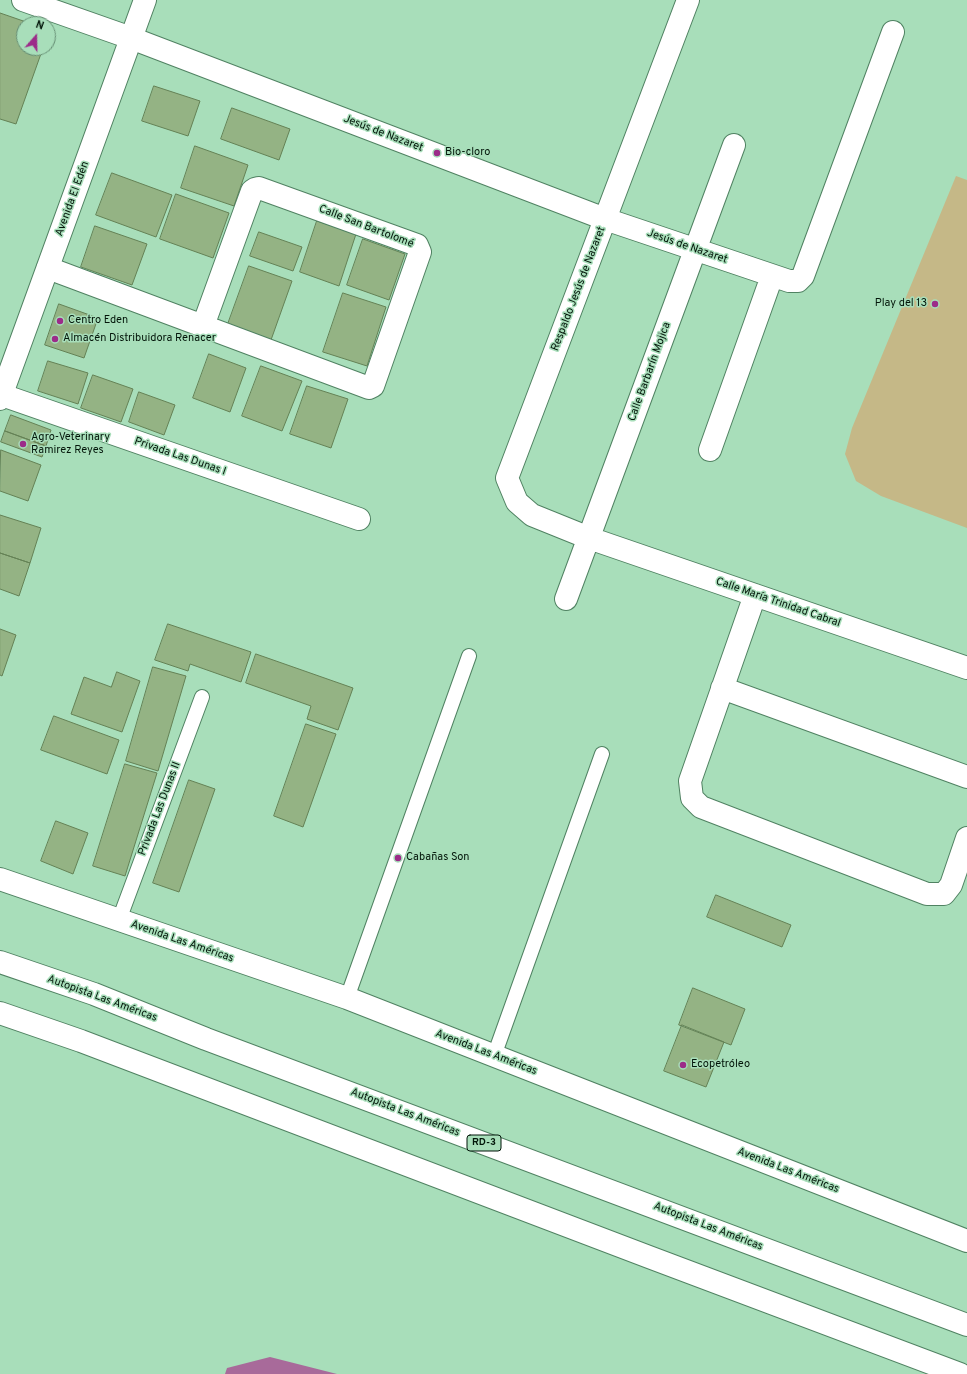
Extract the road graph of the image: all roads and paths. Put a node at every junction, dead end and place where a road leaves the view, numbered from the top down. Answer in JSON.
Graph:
{"nodes":[{"id":1,"x":23,"y":0,"type":"edge"},
{"id":2,"x":145,"y":0,"type":"edge"},
{"id":3,"x":688,"y":0,"type":"edge"},
{"id":4,"x":892,"y":32,"type":"dead end"},
{"id":5,"x":131,"y":38,"type":"junction"},
{"id":6,"x":734,"y":145,"type":"dead end"},
{"id":7,"x":605,"y":219,"type":"junction"},
{"id":8,"x":695,"y":250,"type":"junction"},
{"id":9,"x":48,"y":268,"type":"junction"},
{"id":10,"x":781,"y":279,"type":"junction"},
{"id":11,"x":203,"y":326,"type":"junction"},
{"id":12,"x":1,"y":397,"type":"edge"},
{"id":13,"x":710,"y":450,"type":"dead end"},
{"id":14,"x":359,"y":519,"type":"dead end"},
{"id":15,"x":589,"y":538,"type":"junction"},
{"id":16,"x":755,"y":595,"type":"junction"},
{"id":17,"x":566,"y":598,"type":"dead end"},
{"id":18,"x":469,"y":656,"type":"dead end"},
{"id":19,"x":967,"y":668,"type":"edge"},
{"id":20,"x":722,"y":688,"type":"junction"},
{"id":21,"x":202,"y":697,"type":"dead end"},
{"id":22,"x":602,"y":754,"type":"dead end"},
{"id":23,"x":967,"y":777,"type":"edge"},
{"id":24,"x":967,"y":838,"type":"edge"},
{"id":25,"x":0,"y":879,"type":"edge"},
{"id":26,"x":119,"y":920,"type":"junction"},
{"id":27,"x":0,"y":962,"type":"edge"},
{"id":28,"x":347,"y":998,"type":"junction"},
{"id":29,"x":0,"y":1013,"type":"edge"},
{"id":30,"x":494,"y":1056,"type":"junction"},
{"id":31,"x":967,"y":1241,"type":"edge"},
{"id":32,"x":967,"y":1325,"type":"edge"},
{"id":33,"x":960,"y":1374,"type":"edge"}],
"edges":[{"from":1,"to":5,"type":"main road","name":"Jesús de Nazaret"},
{"from":2,"to":5,"type":"main road","name":"Avenida El Edén"},
{"from":3,"to":7,"type":"main road","name":"Respaldo Jesús de Nazaret"},
{"from":4,"to":10,"type":"main road"},
{"from":5,"to":7,"type":"main road","name":"Jesús de Nazaret"},
{"from":5,"to":9,"type":"main road","name":"Avenida El Edén"},
{"from":6,"to":8,"type":"main road","name":"Calle Barbarín Mojica"},
{"from":7,"to":8,"type":"main road","name":"Jesús de Nazaret"},
{"from":7,"to":15,"type":"main road","name":"Respaldo Jesús de Nazaret"},
{"from":8,"to":10,"type":"main road","name":"Jesús de Nazaret"},
{"from":8,"to":15,"type":"main road","name":"Calle Barbarín Mojica"},
{"from":9,"to":11,"type":"main road","name":"Calle San Bartolomé"},
{"from":9,"to":12,"type":"main road","name":"Avenida El Edén"},
{"from":10,"to":13,"type":"main road"},
{"from":11,"to":11,"type":"main road","name":"Calle San Bartolomé"},
{"from":12,"to":14,"type":"main road","name":"Privada Las Dunas I"},
{"from":15,"to":16,"type":"main road","name":"Calle María Trinidad Cabral"},
{"from":15,"to":17,"type":"main road","name":"Calle Barbarín Mojica"},
{"from":16,"to":19,"type":"main road","name":"Calle María Trinidad Cabral"},
{"from":16,"to":20,"type":"main road"},
{"from":18,"to":28,"type":"lane"},
{"from":20,"to":23,"type":"main road"},
{"from":20,"to":24,"type":"main road"},
{"from":21,"to":26,"type":"lane","name":"Privada Las Dunas II"},
{"from":22,"to":30,"type":"lane"},
{"from":25,"to":26,"type":"main road","name":"Avenida Las Américas"},
{"from":26,"to":28,"type":"main road","name":"Avenida Las Américas"},
{"from":27,"to":32,"type":"main road","name":"Autopista Las Américas","number":"RD-3"},
{"from":28,"to":30,"type":"main road","name":"Avenida Las Américas"},
{"from":29,"to":33,"type":"main road"},
{"from":30,"to":31,"type":"main road","name":"Avenida Las Américas"}]}
